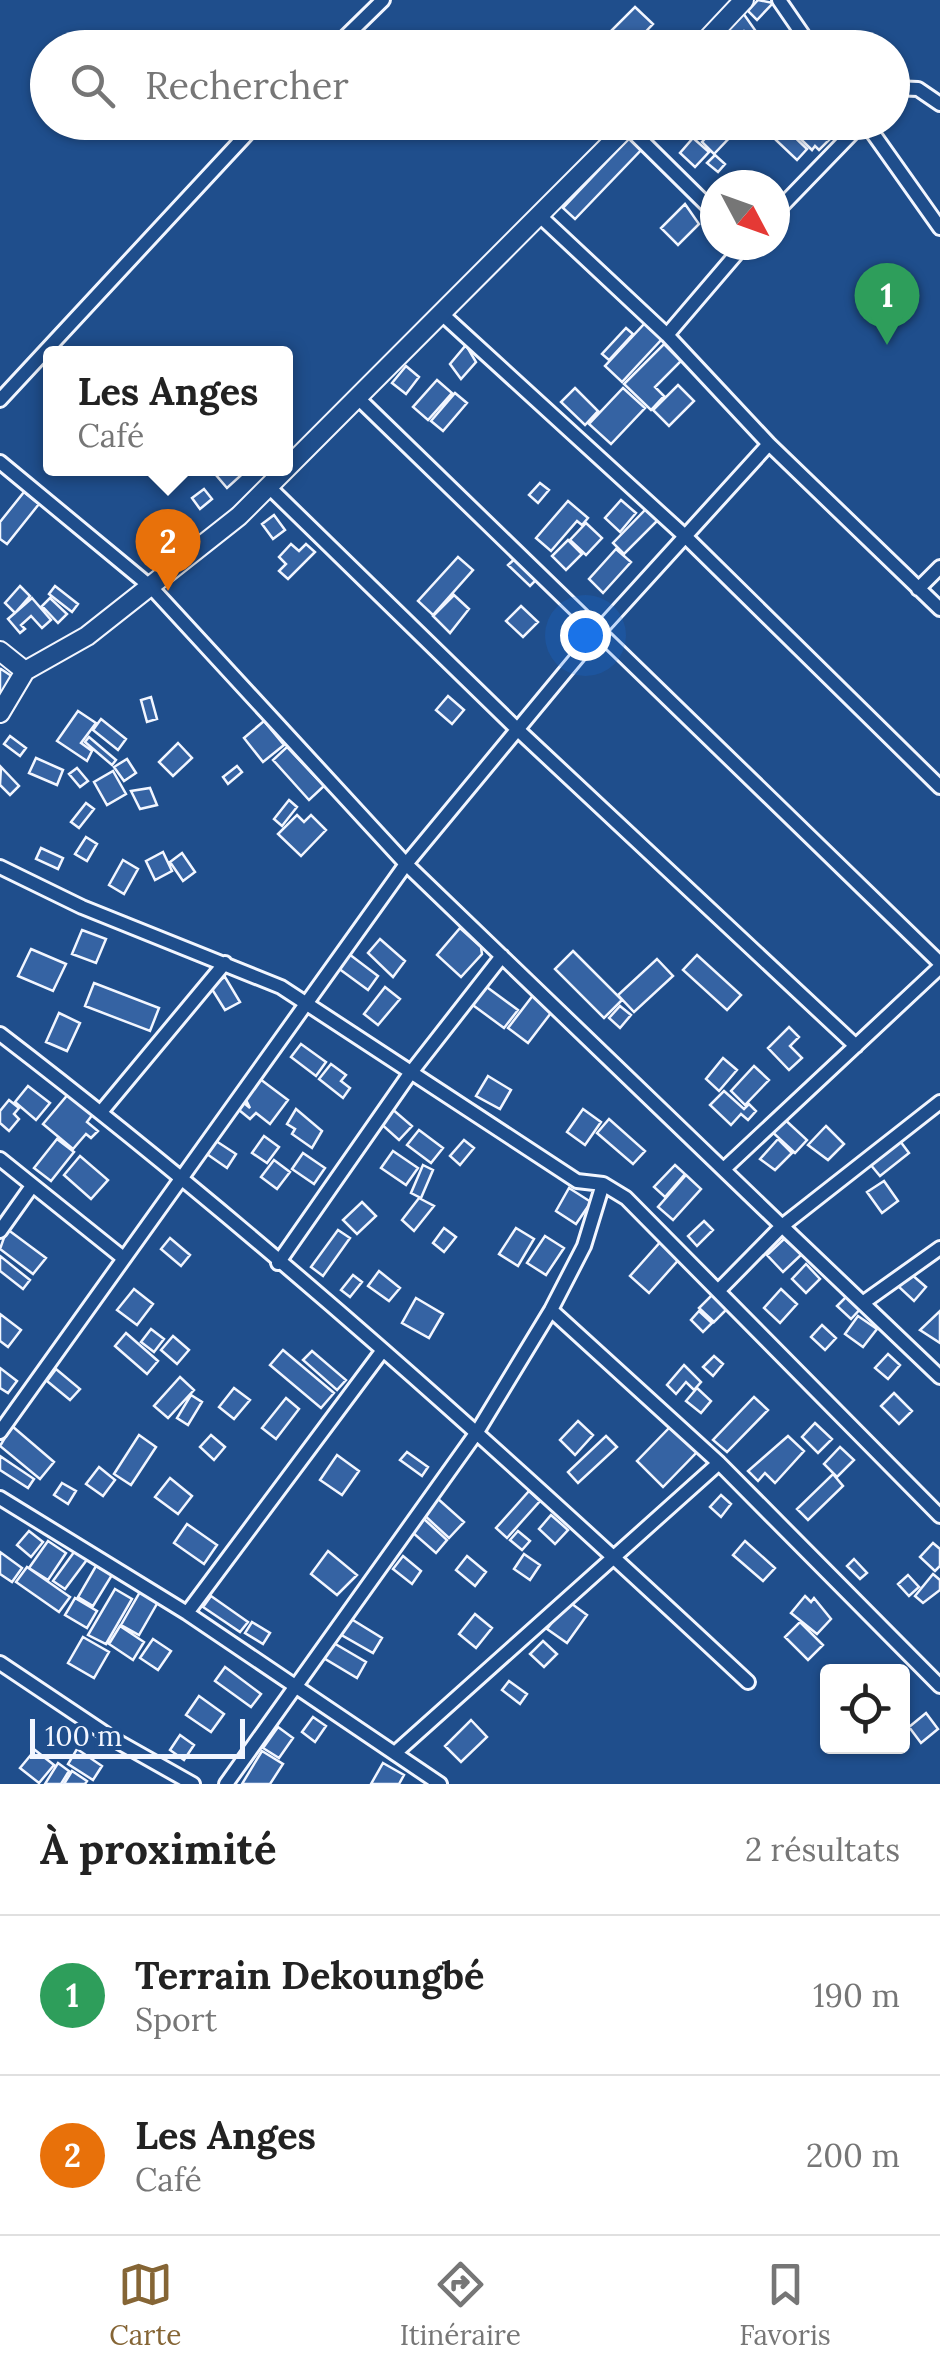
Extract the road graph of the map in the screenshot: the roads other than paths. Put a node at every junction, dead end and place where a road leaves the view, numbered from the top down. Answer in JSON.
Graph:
{"nodes":[{"id":1,"x":384,"y":0,"type":"edge"},
{"id":2,"x":744,"y":0,"type":"edge"},
{"id":3,"x":779,"y":0,"type":"edge"},
{"id":4,"x":353,"y":30,"type":"edge"},
{"id":5,"x":715,"y":30,"type":"edge"},
{"id":6,"x":800,"y":30,"type":"edge"},
{"id":7,"x":910,"y":89,"type":"edge"},
{"id":8,"x":940,"y":104,"type":"edge"},
{"id":9,"x":241,"y":140,"type":"edge"},
{"id":10,"x":615,"y":140,"type":"edge"},
{"id":11,"x":645,"y":140,"type":"edge"},
{"id":12,"x":846,"y":140,"type":"edge"},
{"id":13,"x":877,"y":140,"type":"edge"},
{"id":14,"x":700,"y":197,"type":"edge"},
{"id":15,"x":790,"y":197,"type":"edge"},
{"id":16,"x":541,"y":217,"type":"junction"},
{"id":17,"x":940,"y":228,"type":"edge"},
{"id":18,"x":731,"y":260,"type":"edge"},
{"id":19,"x":444,"y":315,"type":"junction"},
{"id":20,"x":667,"y":335,"type":"junction"},
{"id":21,"x":50,"y":346,"type":"edge"},
{"id":22,"x":43,"y":354,"type":"edge"},
{"id":23,"x":358,"y":398,"type":"junction"},
{"id":24,"x":0,"y":400,"type":"edge"},
{"id":25,"x":769,"y":444,"type":"junction"},
{"id":26,"x":0,"y":462,"type":"edge"},
{"id":27,"x":293,"y":463,"type":"edge"},
{"id":28,"x":280,"y":476,"type":"edge"},
{"id":29,"x":269,"y":487,"type":"junction"},
{"id":30,"x":686,"y":536,"type":"junction"},
{"id":31,"x":940,"y":567,"type":"edge"},
{"id":32,"x":151,"y":587,"type":"junction"},
{"id":33,"x":918,"y":589,"type":"junction"},
{"id":34,"x":940,"y":609,"type":"edge"},
{"id":35,"x":599,"y":632,"type":"junction"},
{"id":36,"x":0,"y":652,"type":"edge"},
{"id":37,"x":25,"y":671,"type":"junction"},
{"id":38,"x":0,"y":714,"type":"edge"},
{"id":39,"x":517,"y":728,"type":"junction"},
{"id":40,"x":940,"y":787,"type":"edge"},
{"id":41,"x":406,"y":864,"type":"junction"},
{"id":42,"x":0,"y":867,"type":"edge"},
{"id":43,"x":502,"y":956,"type":"junction"},
{"id":44,"x":225,"y":964,"type":"junction"},
{"id":45,"x":940,"y":965,"type":"edge"},
{"id":46,"x":306,"y":1001,"type":"junction"},
{"id":47,"x":0,"y":1034,"type":"edge"},
{"id":48,"x":856,"y":1046,"type":"junction"},
{"id":49,"x":409,"y":1075,"type":"junction"},
{"id":50,"x":940,"y":1102,"type":"edge"},
{"id":51,"x":101,"y":1112,"type":"junction"},
{"id":52,"x":0,"y":1159,"type":"edge"},
{"id":53,"x":725,"y":1168,"type":"junction"},
{"id":54,"x":180,"y":1179,"type":"junction"},
{"id":55,"x":603,"y":1184,"type":"junction"},
{"id":56,"x":32,"y":1186,"type":"junction"},
{"id":57,"x":782,"y":1226,"type":"junction"},
{"id":58,"x":0,"y":1231,"type":"edge"},
{"id":59,"x":940,"y":1248,"type":"edge"},
{"id":60,"x":122,"y":1257,"type":"junction"},
{"id":61,"x":933,"y":1261,"type":"edge"},
{"id":62,"x":278,"y":1263,"type":"junction"},
{"id":63,"x":720,"y":1288,"type":"junction"},
{"id":64,"x":864,"y":1302,"type":"junction"},
{"id":65,"x":551,"y":1310,"type":"junction"},
{"id":66,"x":383,"y":1350,"type":"junction"},
{"id":67,"x":940,"y":1377,"type":"edge"},
{"id":68,"x":0,"y":1432,"type":"edge"},
{"id":69,"x":477,"y":1432,"type":"junction"},
{"id":70,"x":718,"y":1464,"type":"junction"},
{"id":71,"x":0,"y":1498,"type":"edge"},
{"id":72,"x":940,"y":1516,"type":"edge"},
{"id":73,"x":613,"y":1556,"type":"junction"},
{"id":74,"x":186,"y":1613,"type":"junction"},
{"id":75,"x":0,"y":1663,"type":"edge"},
{"id":76,"x":748,"y":1682,"type":"dead end"},
{"id":77,"x":295,"y":1686,"type":"junction"},
{"id":78,"x":940,"y":1686,"type":"edge"},
{"id":79,"x":394,"y":1754,"type":"junction"},
{"id":80,"x":193,"y":1784,"type":"edge"},
{"id":81,"x":226,"y":1784,"type":"edge"},
{"id":82,"x":440,"y":1784,"type":"edge"}],
"edges":[{"from":1,"to":4,"type":"street"},
{"from":2,"to":5,"type":"street"},
{"from":3,"to":6,"type":"street"},
{"from":7,"to":8,"type":"street"},
{"from":9,"to":21,"type":"street"},
{"from":10,"to":16,"type":"street"},
{"from":11,"to":14,"type":"street"},
{"from":12,"to":15,"type":"street"},
{"from":13,"to":17,"type":"street"},
{"from":16,"to":19,"type":"street"},
{"from":16,"to":20,"type":"street"},
{"from":18,"to":20,"type":"street"},
{"from":19,"to":23,"type":"street"},
{"from":19,"to":30,"type":"street"},
{"from":20,"to":25,"type":"street"},
{"from":22,"to":24,"type":"street"},
{"from":23,"to":27,"type":"street"},
{"from":23,"to":35,"type":"street"},
{"from":25,"to":30,"type":"street"},
{"from":25,"to":33,"type":"street"},
{"from":26,"to":32,"type":"street"},
{"from":28,"to":29,"type":"street"},
{"from":29,"to":32,"type":"street"},
{"from":29,"to":39,"type":"street"},
{"from":30,"to":35,"type":"street"},
{"from":30,"to":40,"type":"street"},
{"from":31,"to":33,"type":"street"},
{"from":32,"to":37,"type":"street"},
{"from":32,"to":41,"type":"street"},
{"from":33,"to":34,"type":"street"},
{"from":35,"to":39,"type":"street"},
{"from":35,"to":45,"type":"street"},
{"from":36,"to":37,"type":"street"},
{"from":37,"to":38,"type":"street"},
{"from":39,"to":41,"type":"street"},
{"from":39,"to":48,"type":"street"},
{"from":41,"to":43,"type":"street"},
{"from":41,"to":46,"type":"street"},
{"from":42,"to":44,"type":"street"},
{"from":43,"to":49,"type":"street"},
{"from":43,"to":53,"type":"street"},
{"from":44,"to":46,"type":"street"},
{"from":44,"to":51,"type":"street"},
{"from":45,"to":48,"type":"street"},
{"from":46,"to":49,"type":"street"},
{"from":46,"to":54,"type":"street"},
{"from":47,"to":51,"type":"street"},
{"from":48,"to":53,"type":"street"},
{"from":49,"to":55,"type":"street"},
{"from":49,"to":62,"type":"street"},
{"from":50,"to":57,"type":"street"},
{"from":51,"to":54,"type":"street"},
{"from":52,"to":56,"type":"street"},
{"from":53,"to":57,"type":"street"},
{"from":54,"to":60,"type":"street"},
{"from":54,"to":62,"type":"street"},
{"from":55,"to":63,"type":"street"},
{"from":55,"to":65,"type":"street"},
{"from":56,"to":58,"type":"street"},
{"from":56,"to":60,"type":"street"},
{"from":57,"to":63,"type":"street"},
{"from":57,"to":64,"type":"street"},
{"from":59,"to":61,"type":"street"},
{"from":60,"to":68,"type":"street"},
{"from":61,"to":64,"type":"street"},
{"from":62,"to":66,"type":"street"},
{"from":63,"to":72,"type":"street"},
{"from":64,"to":67,"type":"street"},
{"from":65,"to":69,"type":"street"},
{"from":65,"to":70,"type":"street"},
{"from":66,"to":69,"type":"street"},
{"from":66,"to":74,"type":"street"},
{"from":69,"to":73,"type":"street"},
{"from":69,"to":77,"type":"street"},
{"from":70,"to":73,"type":"street"},
{"from":70,"to":78,"type":"street"},
{"from":71,"to":74,"type":"street"},
{"from":73,"to":76,"type":"street"},
{"from":73,"to":79,"type":"street"},
{"from":74,"to":77,"type":"street"},
{"from":75,"to":80,"type":"street"},
{"from":77,"to":79,"type":"street"},
{"from":77,"to":81,"type":"street"},
{"from":79,"to":82,"type":"street"}]}
